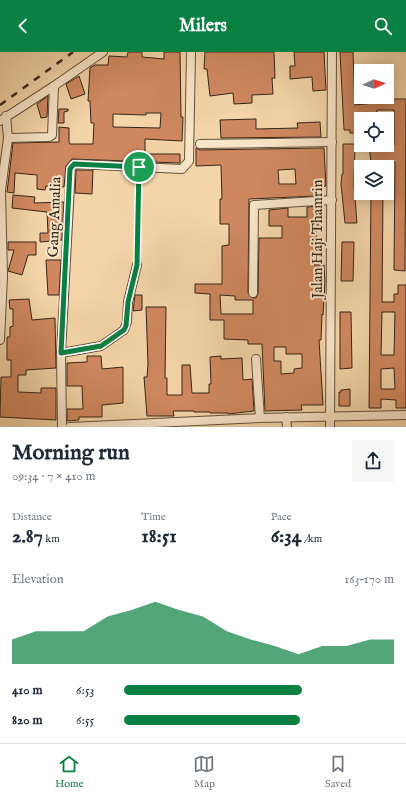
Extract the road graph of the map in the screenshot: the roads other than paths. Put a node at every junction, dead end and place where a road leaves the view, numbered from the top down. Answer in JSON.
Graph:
{"nodes":[{"id":1,"x":103,"y":52,"type":"edge"},
{"id":2,"x":191,"y":52,"type":"edge"},
{"id":3,"x":332,"y":52,"type":"edge"},
{"id":4,"x":54,"y":86,"type":"junction"},
{"id":5,"x":3,"y":119,"type":"edge"},
{"id":6,"x":8,"y":138,"type":"junction"},
{"id":7,"x":332,"y":142,"type":"junction"},
{"id":8,"x":200,"y":144,"type":"dead end"},
{"id":9,"x":139,"y":167,"type":"junction"},
{"id":10,"x":332,"y":200,"type":"junction"},
{"id":11,"x":137,"y":265,"type":"joint"},
{"id":12,"x":253,"y":293,"type":"dead end"},
{"id":13,"x":0,"y":340,"type":"edge"},
{"id":14,"x":61,"y":353,"type":"junction"},
{"id":15,"x":256,"y":359,"type":"dead end"},
{"id":16,"x":406,"y":415,"type":"edge"},
{"id":17,"x":330,"y":416,"type":"junction"},
{"id":18,"x":286,"y":417,"type":"junction"},
{"id":19,"x":260,"y":418,"type":"junction"},
{"id":20,"x":200,"y":424,"type":"edge"},
{"id":21,"x":62,"y":427,"type":"edge"},
{"id":22,"x":70,"y":427,"type":"edge"},
{"id":23,"x":287,"y":427,"type":"edge"},
{"id":24,"x":330,"y":427,"type":"edge"}],
"edges":[{"from":1,"to":4,"type":"street"},
{"from":2,"to":9,"type":"street","name":"Gang Amalia"},
{"from":3,"to":7,"type":"street","name":"Jalan Haji Thamrin"},
{"from":4,"to":5,"type":"street"},
{"from":4,"to":6,"type":"street"},
{"from":5,"to":6,"type":"street"},
{"from":6,"to":13,"type":"street"},
{"from":7,"to":8,"type":"street"},
{"from":7,"to":10,"type":"street","name":"Jalan Haji Thamrin"},
{"from":9,"to":11,"type":"lane"},
{"from":9,"to":14,"type":"street","name":"Gang Amalia"},
{"from":10,"to":12,"type":"street"},
{"from":10,"to":17,"type":"street","name":"Jalan Haji Thamrin"},
{"from":11,"to":14,"type":"street"},
{"from":14,"to":21,"type":"street","name":"Gang Amalia"},
{"from":15,"to":19,"type":"street"},
{"from":16,"to":17,"type":"street"},
{"from":17,"to":18,"type":"street"},
{"from":17,"to":24,"type":"street","name":"Jalan Haji Thamrin"},
{"from":18,"to":19,"type":"street"},
{"from":18,"to":23,"type":"street"},
{"from":19,"to":20,"type":"street"},
{"from":20,"to":22,"type":"street"}]}
